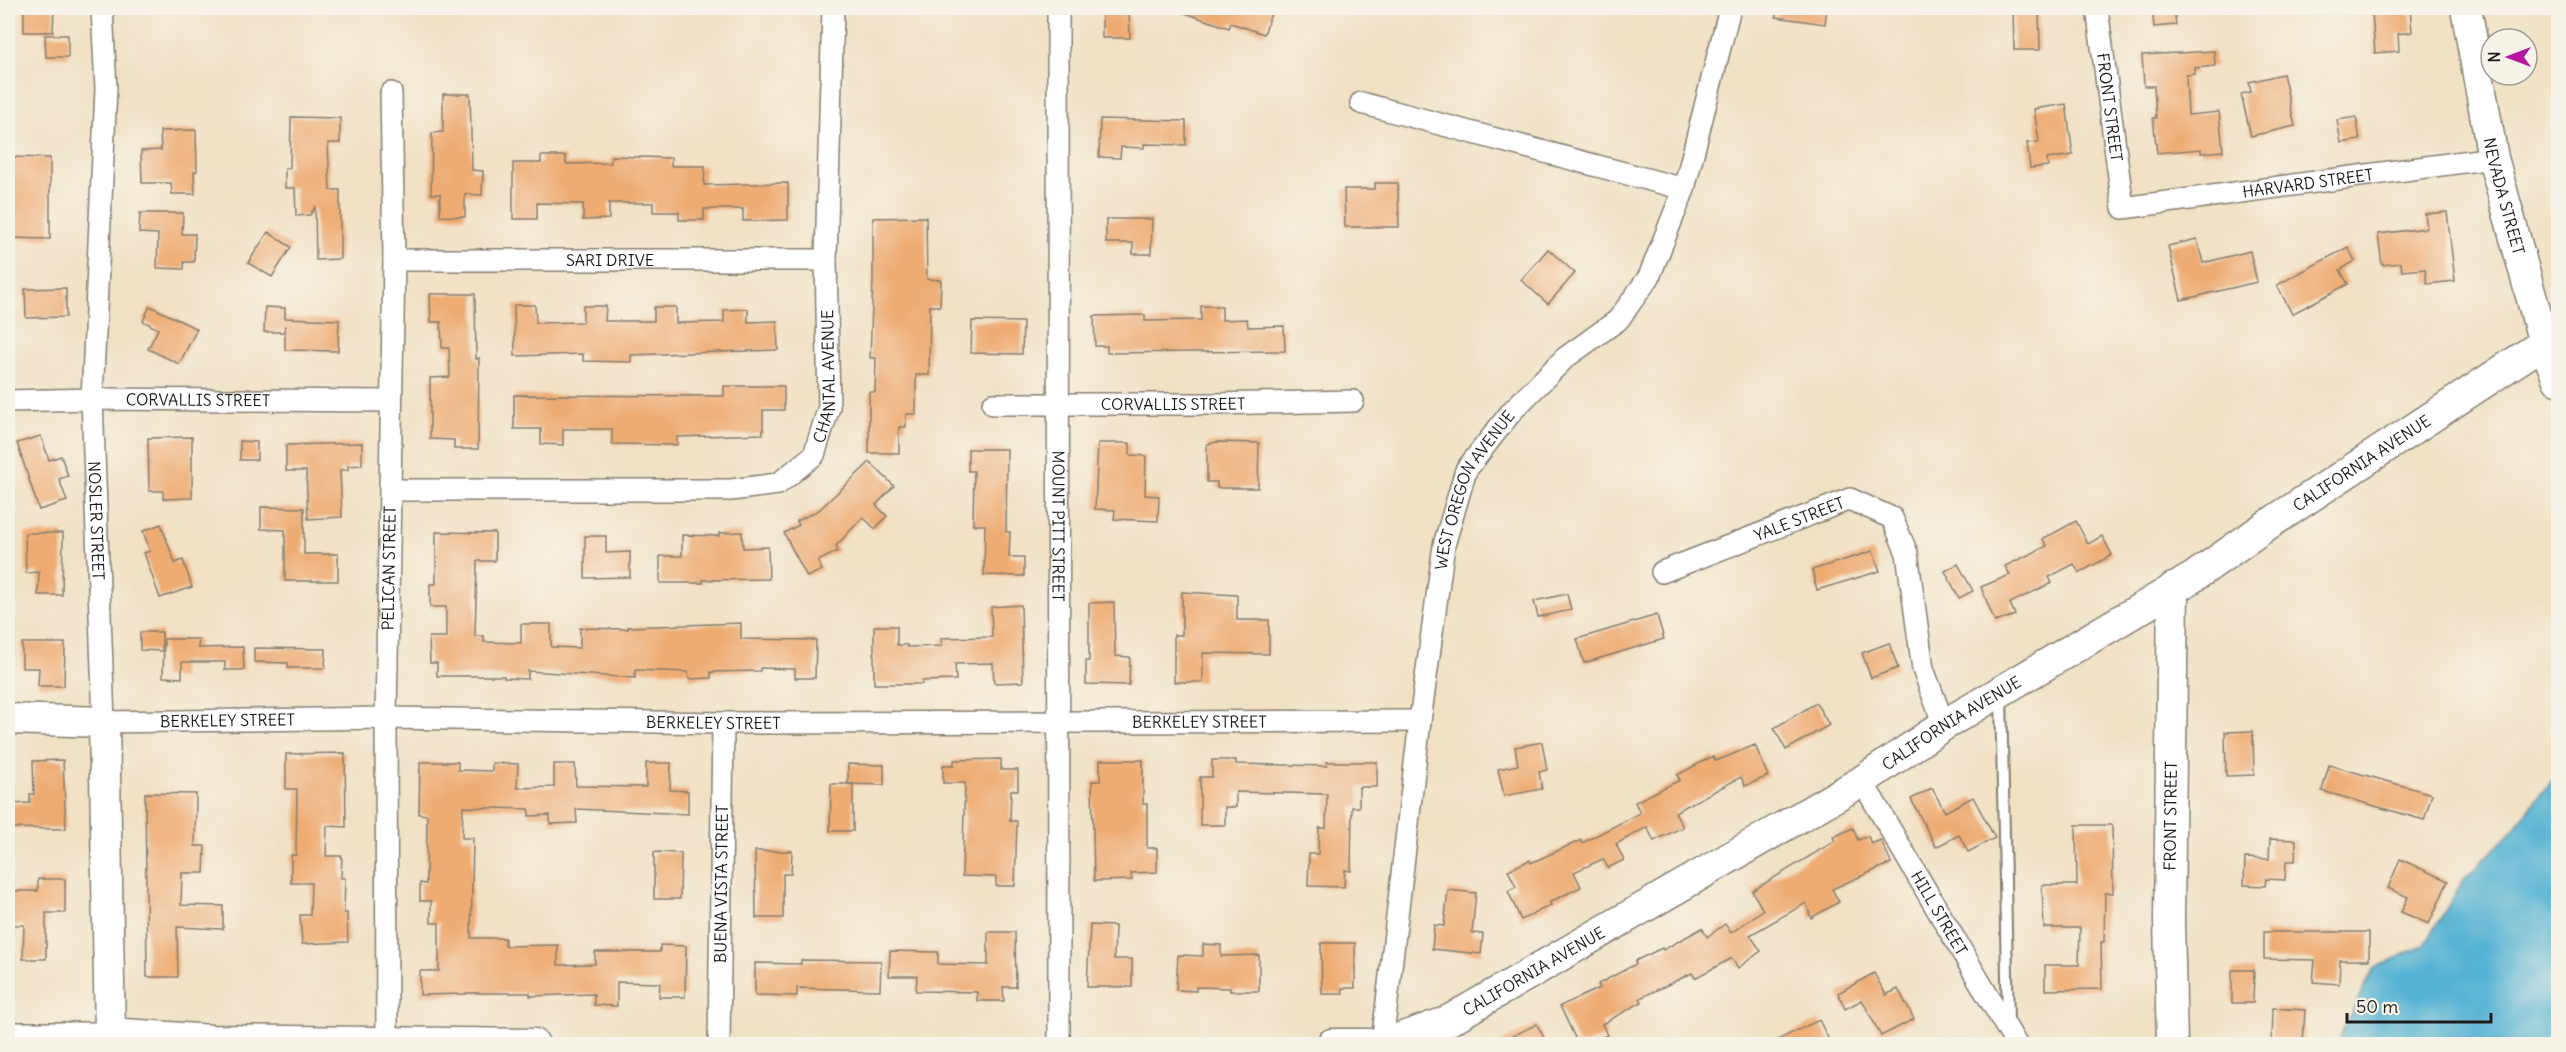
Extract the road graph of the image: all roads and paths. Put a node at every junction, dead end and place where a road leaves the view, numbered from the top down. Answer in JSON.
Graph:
{"nodes":[{"id":1,"x":102,"y":8,"type":"edge"},
{"id":2,"x":833,"y":8,"type":"edge"},
{"id":3,"x":1058,"y":8,"type":"edge"},
{"id":4,"x":1730,"y":8,"type":"edge"},
{"id":5,"x":2097,"y":8,"type":"edge"},
{"id":6,"x":2466,"y":8,"type":"edge"},
{"id":7,"x":391,"y":93,"type":"dead end"},
{"id":8,"x":1361,"y":103,"type":"dead end"},
{"id":9,"x":2493,"y":158,"type":"junction"},
{"id":10,"x":1684,"y":189,"type":"junction"},
{"id":11,"x":2123,"y":208,"type":"joint"},
{"id":12,"x":394,"y":260,"type":"junction"},
{"id":13,"x":826,"y":260,"type":"junction"},
{"id":14,"x":2544,"y":344,"type":"junction"},
{"id":15,"x":2559,"y":380,"type":"edge"},
{"id":16,"x":92,"y":399,"type":"junction"},
{"id":17,"x":8,"y":401,"type":"edge"},
{"id":18,"x":390,"y":401,"type":"junction"},
{"id":19,"x":1353,"y":401,"type":"dead end"},
{"id":20,"x":993,"y":404,"type":"dead end"},
{"id":21,"x":1059,"y":404,"type":"junction"},
{"id":22,"x":392,"y":490,"type":"junction"},
{"id":23,"x":1662,"y":572,"type":"dead end"},
{"id":24,"x":2173,"y":588,"type":"junction"},
{"id":25,"x":386,"y":718,"type":"junction"},
{"id":26,"x":8,"y":719,"type":"edge"},
{"id":27,"x":1057,"y":721,"type":"junction"},
{"id":28,"x":1419,"y":721,"type":"junction"},
{"id":29,"x":104,"y":722,"type":"junction"},
{"id":30,"x":723,"y":723,"type":"junction"},
{"id":31,"x":1944,"y":725,"type":"junction"},
{"id":32,"x":1862,"y":781,"type":"junction"},
{"id":33,"x":8,"y":1033,"type":"edge"},
{"id":34,"x":110,"y":1034,"type":"junction"},
{"id":35,"x":2012,"y":1037,"type":"edge"},
{"id":36,"x":213,"y":1042,"type":"edge"},
{"id":37,"x":387,"y":1042,"type":"junction"},
{"id":38,"x":534,"y":1044,"type":"edge"},
{"id":39,"x":719,"y":1044,"type":"edge"},
{"id":40,"x":1059,"y":1044,"type":"edge"},
{"id":41,"x":1332,"y":1044,"type":"edge"},
{"id":42,"x":1383,"y":1044,"type":"edge"},
{"id":43,"x":2172,"y":1044,"type":"edge"}],
"edges":[{"from":1,"to":16,"type":"street","name":"NOSLER STREET"},
{"from":2,"to":13,"type":"street","name":"CHANTAL AVENUE"},
{"from":3,"to":21,"type":"street","name":"MOUNT PITT STREET"},
{"from":4,"to":10,"type":"street","name":"WEST OREGON AVENUE"},
{"from":5,"to":11,"type":"street","name":"FRONT STREET"},
{"from":6,"to":9,"type":"street","name":"NEVADA STREET"},
{"from":7,"to":12,"type":"street","name":"PELICAN STREET"},
{"from":8,"to":10,"type":"street"},
{"from":9,"to":11,"type":"street","name":"HARVARD STREET"},
{"from":9,"to":14,"type":"street","name":"NEVADA STREET"},
{"from":10,"to":28,"type":"street","name":"WEST OREGON AVENUE"},
{"from":12,"to":13,"type":"street","name":"SARI DRIVE"},
{"from":12,"to":18,"type":"street","name":"PELICAN STREET"},
{"from":13,"to":22,"type":"street","name":"CHANTAL AVENUE"},
{"from":14,"to":15,"type":"street","name":"NEVADA STREET"},
{"from":14,"to":24,"type":"street","name":"CALIFORNIA AVENUE"},
{"from":16,"to":17,"type":"street","name":"CORVALLIS STREET"},
{"from":16,"to":18,"type":"street","name":"CORVALLIS STREET"},
{"from":16,"to":29,"type":"street","name":"NOSLER STREET"},
{"from":18,"to":22,"type":"street","name":"PELICAN STREET"},
{"from":19,"to":21,"type":"street","name":"CORVALLIS STREET"},
{"from":20,"to":21,"type":"street","name":"CORVALLIS STREET"},
{"from":21,"to":27,"type":"street","name":"MOUNT PITT STREET"},
{"from":22,"to":25,"type":"street","name":"PELICAN STREET"},
{"from":23,"to":31,"type":"street","name":"YALE STREET"},
{"from":24,"to":31,"type":"street","name":"CALIFORNIA AVENUE"},
{"from":24,"to":43,"type":"street","name":"FRONT STREET"},
{"from":25,"to":29,"type":"street","name":"BERKELEY STREET"},
{"from":25,"to":30,"type":"street","name":"BERKELEY STREET"},
{"from":25,"to":37,"type":"street","name":"PELICAN STREET"},
{"from":26,"to":29,"type":"street","name":"BERKELEY STREET"},
{"from":27,"to":28,"type":"street","name":"BERKELEY STREET"},
{"from":27,"to":30,"type":"street","name":"BERKELEY STREET"},
{"from":27,"to":40,"type":"street","name":"MOUNT PITT STREET"},
{"from":28,"to":42,"type":"street","name":"WEST OREGON AVENUE"},
{"from":29,"to":34,"type":"street","name":"NOSLER STREET"},
{"from":30,"to":39,"type":"street","name":"BUENA VISTA STREET"},
{"from":31,"to":32,"type":"street","name":"CALIFORNIA AVENUE"},
{"from":31,"to":35,"type":"lane"},
{"from":32,"to":35,"type":"street","name":"HILL STREET"},
{"from":32,"to":42,"type":"street","name":"CALIFORNIA AVENUE"},
{"from":33,"to":34,"type":"street"},
{"from":34,"to":36,"type":"street"},
{"from":36,"to":37,"type":"street"},
{"from":37,"to":38,"type":"street"},
{"from":41,"to":42,"type":"street","name":"CALIFORNIA AVENUE"}]}
